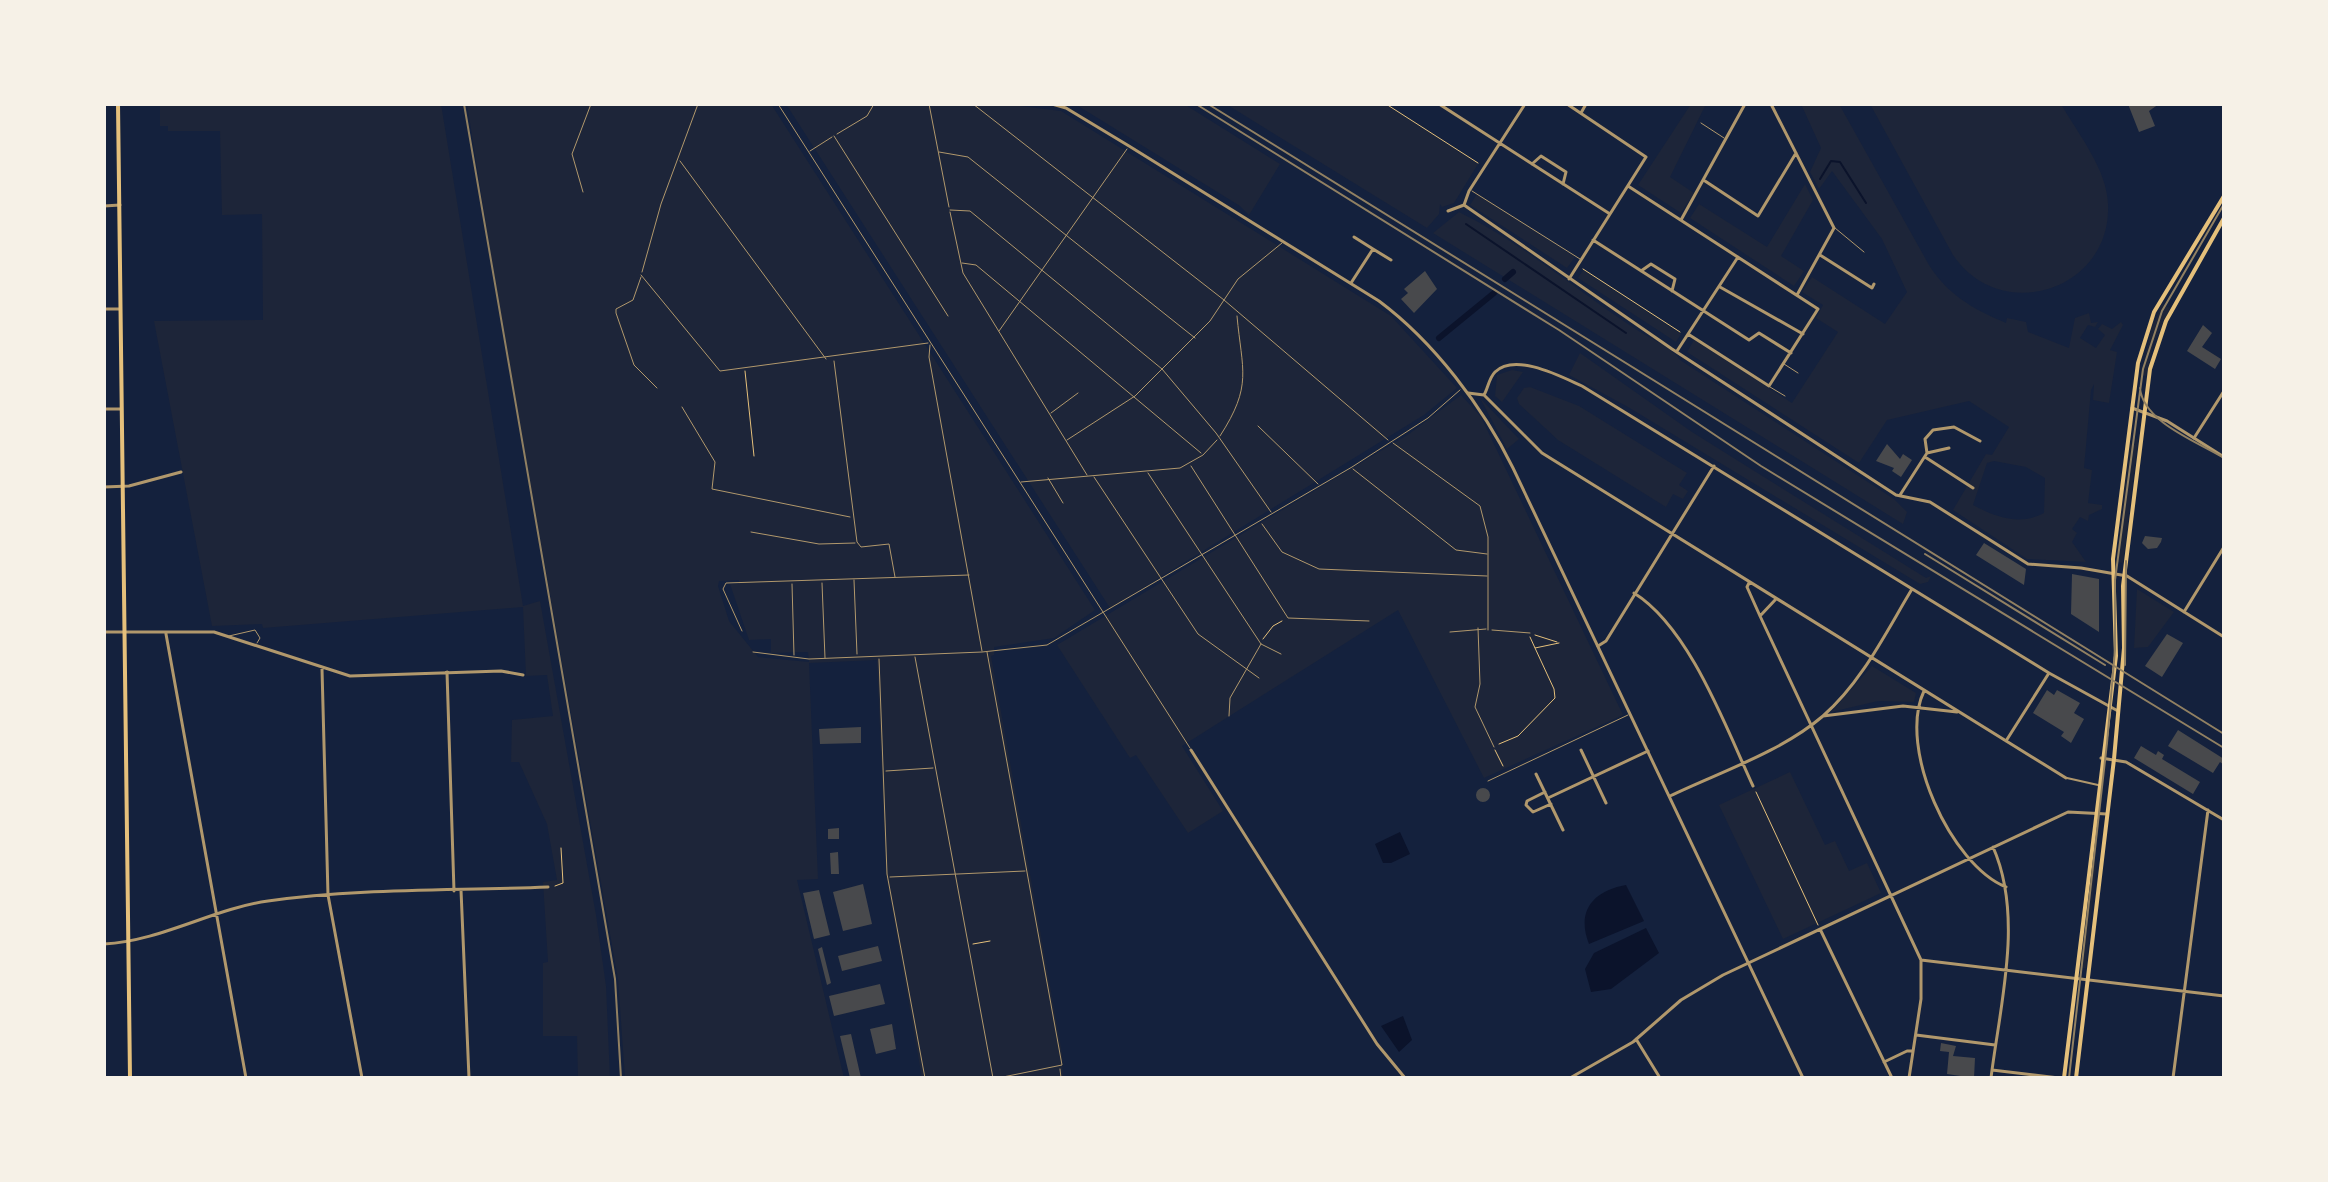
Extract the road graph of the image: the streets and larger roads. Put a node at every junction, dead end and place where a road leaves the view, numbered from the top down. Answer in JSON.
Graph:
{"nodes":[{"id":1,"x":118,"y":104,"type":"edge"},
{"id":2,"x":1052,"y":104,"type":"edge"},
{"id":3,"x":1439,"y":104,"type":"edge"},
{"id":4,"x":1525,"y":104,"type":"edge"},
{"id":5,"x":1567,"y":104,"type":"edge"},
{"id":6,"x":1586,"y":104,"type":"edge"},
{"id":7,"x":1745,"y":104,"type":"edge"},
{"id":8,"x":1771,"y":104,"type":"edge"},
{"id":9,"x":1581,"y":113,"type":"junction"},
{"id":10,"x":1500,"y":143,"type":"junction"},
{"id":11,"x":1796,"y":153,"type":"junction"},
{"id":12,"x":1532,"y":164,"type":"junction"},
{"id":13,"x":1705,"y":181,"type":"junction"},
{"id":14,"x":1563,"y":184,"type":"junction"},
{"id":15,"x":1628,"y":186,"type":"junction"},
{"id":16,"x":2224,"y":196,"type":"edge"},
{"id":17,"x":120,"y":205,"type":"junction"},
{"id":18,"x":1464,"y":205,"type":"junction"},
{"id":19,"x":104,"y":206,"type":"edge"},
{"id":20,"x":1448,"y":211,"type":"dead end"},
{"id":21,"x":1610,"y":214,"type":"junction"},
{"id":22,"x":2224,"y":218,"type":"edge"},
{"id":23,"x":1681,"y":220,"type":"junction"},
{"id":24,"x":1354,"y":237,"type":"dead end"},
{"id":25,"x":1593,"y":240,"type":"junction"},
{"id":26,"x":1373,"y":249,"type":"junction"},
{"id":27,"x":1820,"y":255,"type":"junction"},
{"id":28,"x":1738,"y":257,"type":"junction"},
{"id":29,"x":1391,"y":260,"type":"dead end"},
{"id":30,"x":1641,"y":271,"type":"junction"},
{"id":31,"x":1569,"y":279,"type":"junction"},
{"id":32,"x":1351,"y":283,"type":"junction"},
{"id":33,"x":1874,"y":284,"type":"dead end"},
{"id":34,"x":1719,"y":286,"type":"junction"},
{"id":35,"x":1672,"y":291,"type":"junction"},
{"id":36,"x":1797,"y":295,"type":"junction"},
{"id":37,"x":104,"y":309,"type":"edge"},
{"id":38,"x":121,"y":309,"type":"junction"},
{"id":39,"x":1704,"y":311,"type":"junction"},
{"id":40,"x":1688,"y":334,"type":"junction"},
{"id":41,"x":1803,"y":334,"type":"junction"},
{"id":42,"x":1676,"y":353,"type":"junction"},
{"id":43,"x":1791,"y":353,"type":"junction"},
{"id":44,"x":2224,"y":391,"type":"edge"},
{"id":45,"x":1468,"y":393,"type":"junction"},
{"id":46,"x":1484,"y":395,"type":"junction"},
{"id":47,"x":2132,"y":408,"type":"junction"},
{"id":48,"x":104,"y":409,"type":"edge"},
{"id":49,"x":122,"y":409,"type":"junction"},
{"id":50,"x":2144,"y":411,"type":"junction"},
{"id":51,"x":2194,"y":438,"type":"junction"},
{"id":52,"x":1980,"y":441,"type":"dead end"},
{"id":53,"x":1949,"y":448,"type":"dead end"},
{"id":54,"x":1926,"y":455,"type":"junction"},
{"id":55,"x":2224,"y":457,"type":"edge"},
{"id":56,"x":1714,"y":466,"type":"junction"},
{"id":57,"x":181,"y":472,"type":"dead end"},
{"id":58,"x":123,"y":486,"type":"junction"},
{"id":59,"x":104,"y":487,"type":"edge"},
{"id":60,"x":1973,"y":488,"type":"dead end"},
{"id":61,"x":1900,"y":495,"type":"junction"},
{"id":62,"x":1671,"y":534,"type":"junction"},
{"id":63,"x":2224,"y":547,"type":"edge"},
{"id":64,"x":2112,"y":573,"type":"junction"},
{"id":65,"x":2125,"y":576,"type":"junction"},
{"id":66,"x":1749,"y":583,"type":"junction"},
{"id":67,"x":1913,"y":588,"type":"junction"},
{"id":68,"x":1634,"y":593,"type":"junction"},
{"id":69,"x":1776,"y":599,"type":"junction"},
{"id":70,"x":2184,"y":612,"type":"junction"},
{"id":71,"x":1760,"y":616,"type":"junction"},
{"id":72,"x":104,"y":632,"type":"edge"},
{"id":73,"x":125,"y":632,"type":"junction"},
{"id":74,"x":166,"y":634,"type":"junction"},
{"id":75,"x":2224,"y":637,"type":"edge"},
{"id":76,"x":1598,"y":646,"type":"junction"},
{"id":77,"x":1871,"y":657,"type":"junction"},
{"id":78,"x":322,"y":668,"type":"junction"},
{"id":79,"x":447,"y":672,"type":"junction"},
{"id":80,"x":2049,"y":673,"type":"junction"},
{"id":81,"x":523,"y":675,"type":"dead end"},
{"id":82,"x":1924,"y":691,"type":"junction"},
{"id":83,"x":2108,"y":706,"type":"junction"},
{"id":84,"x":1919,"y":707,"type":"junction"},
{"id":85,"x":2118,"y":711,"type":"junction"},
{"id":86,"x":1958,"y":712,"type":"junction"},
{"id":87,"x":1823,"y":716,"type":"junction"},
{"id":88,"x":1811,"y":724,"type":"junction"},
{"id":89,"x":2006,"y":741,"type":"junction"},
{"id":90,"x":1191,"y":750,"type":"road end"},
{"id":91,"x":1581,"y":750,"type":"dead end"},
{"id":92,"x":1648,"y":751,"type":"junction"},
{"id":93,"x":2101,"y":758,"type":"junction"},
{"id":94,"x":2114,"y":759,"type":"junction"},
{"id":95,"x":1742,"y":762,"type":"junction"},
{"id":96,"x":1536,"y":774,"type":"dead end"},
{"id":97,"x":1593,"y":776,"type":"junction"},
{"id":98,"x":2066,"y":778,"type":"joint"},
{"id":99,"x":2098,"y":785,"type":"junction"},
{"id":100,"x":1753,"y":786,"type":"road end"},
{"id":101,"x":1545,"y":792,"type":"junction"},
{"id":102,"x":1670,"y":796,"type":"junction"},
{"id":103,"x":1548,"y":798,"type":"junction"},
{"id":104,"x":1606,"y":803,"type":"dead end"},
{"id":105,"x":1551,"y":804,"type":"junction"},
{"id":106,"x":2208,"y":810,"type":"junction"},
{"id":107,"x":2095,"y":812,"type":"junction"},
{"id":108,"x":2107,"y":814,"type":"junction"},
{"id":109,"x":2224,"y":820,"type":"edge"},
{"id":110,"x":1563,"y":830,"type":"dead end"},
{"id":111,"x":1993,"y":847,"type":"junction"},
{"id":112,"x":1967,"y":859,"type":"junction"},
{"id":113,"x":550,"y":887,"type":"road end"},
{"id":114,"x":2006,"y":887,"type":"junction"},
{"id":115,"x":461,"y":890,"type":"junction"},
{"id":116,"x":454,"y":891,"type":"junction"},
{"id":117,"x":328,"y":895,"type":"junction"},
{"id":118,"x":1891,"y":895,"type":"junction"},
{"id":119,"x":217,"y":916,"type":"junction"},
{"id":120,"x":1820,"y":929,"type":"junction"},
{"id":121,"x":129,"y":943,"type":"junction"},
{"id":122,"x":104,"y":944,"type":"edge"},
{"id":123,"x":1921,"y":960,"type":"junction"},
{"id":124,"x":1748,"y":962,"type":"junction"},
{"id":125,"x":2004,"y":970,"type":"junction"},
{"id":126,"x":2076,"y":978,"type":"junction"},
{"id":127,"x":2087,"y":980,"type":"junction"},
{"id":128,"x":2183,"y":991,"type":"junction"},
{"id":129,"x":2224,"y":996,"type":"edge"},
{"id":130,"x":1916,"y":1035,"type":"junction"},
{"id":131,"x":1636,"y":1039,"type":"junction"},
{"id":132,"x":1995,"y":1045,"type":"junction"},
{"id":133,"x":1913,"y":1051,"type":"junction"},
{"id":134,"x":1884,"y":1062,"type":"junction"},
{"id":135,"x":1992,"y":1070,"type":"junction"},
{"id":136,"x":130,"y":1078,"type":"edge"},
{"id":137,"x":246,"y":1078,"type":"edge"},
{"id":138,"x":362,"y":1078,"type":"edge"},
{"id":139,"x":469,"y":1078,"type":"edge"},
{"id":140,"x":1405,"y":1078,"type":"edge"},
{"id":141,"x":1570,"y":1078,"type":"edge"},
{"id":142,"x":1660,"y":1078,"type":"edge"},
{"id":143,"x":1803,"y":1078,"type":"edge"},
{"id":144,"x":1892,"y":1078,"type":"edge"},
{"id":145,"x":1909,"y":1078,"type":"edge"},
{"id":146,"x":1991,"y":1078,"type":"edge"},
{"id":147,"x":2061,"y":1078,"type":"edge"},
{"id":148,"x":2076,"y":1078,"type":"edge"},
{"id":149,"x":2173,"y":1078,"type":"edge"}],
"edges":[{"from":1,"to":17,"type":"main road"},
{"from":2,"to":32,"type":"street"},
{"from":3,"to":10,"type":"street"},
{"from":4,"to":10,"type":"street"},
{"from":5,"to":9,"type":"street"},
{"from":6,"to":9,"type":"street"},
{"from":7,"to":13,"type":"street"},
{"from":8,"to":11,"type":"street"},
{"from":9,"to":15,"type":"street"},
{"from":10,"to":12,"type":"street"},
{"from":10,"to":18,"type":"street"},
{"from":11,"to":13,"type":"street"},
{"from":11,"to":27,"type":"street"},
{"from":12,"to":14,"type":"street"},
{"from":12,"to":14,"type":"street"},
{"from":13,"to":23,"type":"street"},
{"from":14,"to":21,"type":"street"},
{"from":15,"to":21,"type":"street"},
{"from":15,"to":23,"type":"street"},
{"from":16,"to":47,"type":"main road"},
{"from":17,"to":19,"type":"street"},
{"from":17,"to":38,"type":"main road"},
{"from":18,"to":20,"type":"street"},
{"from":18,"to":31,"type":"street"},
{"from":21,"to":25,"type":"street"},
{"from":22,"to":50,"type":"main road"},
{"from":23,"to":28,"type":"street"},
{"from":24,"to":26,"type":"street"},
{"from":25,"to":30,"type":"street"},
{"from":25,"to":31,"type":"street"},
{"from":26,"to":29,"type":"street"},
{"from":26,"to":32,"type":"street"},
{"from":27,"to":33,"type":"street"},
{"from":27,"to":36,"type":"street"},
{"from":28,"to":34,"type":"street"},
{"from":28,"to":36,"type":"street"},
{"from":30,"to":35,"type":"street"},
{"from":30,"to":35,"type":"street"},
{"from":31,"to":42,"type":"street"},
{"from":32,"to":45,"type":"street"},
{"from":34,"to":39,"type":"street"},
{"from":34,"to":41,"type":"street"},
{"from":35,"to":39,"type":"street"},
{"from":36,"to":41,"type":"street"},
{"from":37,"to":38,"type":"street"},
{"from":38,"to":49,"type":"main road"},
{"from":39,"to":40,"type":"street"},
{"from":39,"to":43,"type":"street"},
{"from":40,"to":42,"type":"street"},
{"from":40,"to":43,"type":"street"},
{"from":41,"to":43,"type":"street"},
{"from":42,"to":61,"type":"street"},
{"from":44,"to":51,"type":"street"},
{"from":45,"to":46,"type":"street"},
{"from":45,"to":76,"type":"street"},
{"from":46,"to":56,"type":"street"},
{"from":46,"to":62,"type":"street"},
{"from":47,"to":50,"type":"street"},
{"from":47,"to":64,"type":"main road"},
{"from":48,"to":49,"type":"street"},
{"from":49,"to":58,"type":"main road"},
{"from":50,"to":51,"type":"street"},
{"from":50,"to":65,"type":"main road"},
{"from":51,"to":55,"type":"street"},
{"from":52,"to":54,"type":"street"},
{"from":53,"to":54,"type":"street"},
{"from":54,"to":60,"type":"street"},
{"from":54,"to":61,"type":"street"},
{"from":56,"to":62,"type":"street"},
{"from":56,"to":67,"type":"street"},
{"from":57,"to":58,"type":"street"},
{"from":58,"to":59,"type":"street"},
{"from":58,"to":73,"type":"main road"},
{"from":61,"to":64,"type":"street"},
{"from":62,"to":66,"type":"street"},
{"from":62,"to":68,"type":"street"},
{"from":63,"to":70,"type":"street"},
{"from":64,"to":65,"type":"street"},
{"from":64,"to":83,"type":"main road"},
{"from":65,"to":70,"type":"street"},
{"from":65,"to":85,"type":"main road"},
{"from":66,"to":69,"type":"street"},
{"from":66,"to":71,"type":"street"},
{"from":67,"to":77,"type":"street"},
{"from":67,"to":80,"type":"street"},
{"from":68,"to":76,"type":"street"},
{"from":68,"to":95,"type":"street"},
{"from":69,"to":71,"type":"street"},
{"from":69,"to":77,"type":"street"},
{"from":70,"to":75,"type":"street"},
{"from":71,"to":88,"type":"street"},
{"from":72,"to":73,"type":"street"},
{"from":73,"to":74,"type":"street"},
{"from":73,"to":121,"type":"main road"},
{"from":74,"to":78,"type":"street"},
{"from":74,"to":119,"type":"street"},
{"from":76,"to":92,"type":"street"},
{"from":77,"to":82,"type":"street"},
{"from":77,"to":87,"type":"street"},
{"from":78,"to":79,"type":"street"},
{"from":78,"to":117,"type":"street"},
{"from":79,"to":81,"type":"street"},
{"from":79,"to":116,"type":"street"},
{"from":80,"to":83,"type":"street"},
{"from":80,"to":89,"type":"street"},
{"from":82,"to":84,"type":"street"},
{"from":82,"to":86,"type":"street"},
{"from":83,"to":85,"type":"street"},
{"from":83,"to":93,"type":"main road"},
{"from":84,"to":86,"type":"street"},
{"from":84,"to":87,"type":"street"},
{"from":84,"to":112,"type":"street"},
{"from":85,"to":94,"type":"main road"},
{"from":86,"to":89,"type":"street"},
{"from":87,"to":88,"type":"street"},
{"from":88,"to":95,"type":"street"},
{"from":88,"to":118,"type":"street"},
{"from":89,"to":98,"type":"street"},
{"from":90,"to":140,"type":"street"},
{"from":91,"to":97,"type":"street"},
{"from":92,"to":97,"type":"street"},
{"from":92,"to":102,"type":"street"},
{"from":93,"to":94,"type":"street"},
{"from":93,"to":99,"type":"main road"},
{"from":94,"to":106,"type":"street"},
{"from":94,"to":108,"type":"main road"},
{"from":95,"to":100,"type":"street"},
{"from":95,"to":102,"type":"street"},
{"from":96,"to":101,"type":"street"},
{"from":97,"to":103,"type":"street"},
{"from":97,"to":104,"type":"street"},
{"from":98,"to":99,"type":"street"},
{"from":99,"to":107,"type":"main road"},
{"from":101,"to":103,"type":"street"},
{"from":101,"to":105,"type":"street"},
{"from":102,"to":124,"type":"street"},
{"from":103,"to":105,"type":"street"},
{"from":105,"to":110,"type":"street"},
{"from":106,"to":109,"type":"street"},
{"from":106,"to":128,"type":"street"},
{"from":107,"to":108,"type":"street"},
{"from":107,"to":111,"type":"street"},
{"from":107,"to":126,"type":"main road"},
{"from":108,"to":127,"type":"main road"},
{"from":111,"to":112,"type":"street"},
{"from":111,"to":114,"type":"street"},
{"from":112,"to":114,"type":"street"},
{"from":112,"to":118,"type":"street"},
{"from":113,"to":115,"type":"street"},
{"from":114,"to":125,"type":"street"},
{"from":115,"to":116,"type":"street"},
{"from":115,"to":139,"type":"street"},
{"from":116,"to":117,"type":"street"},
{"from":117,"to":119,"type":"street"},
{"from":117,"to":138,"type":"street"},
{"from":118,"to":120,"type":"street"},
{"from":118,"to":123,"type":"street"},
{"from":119,"to":121,"type":"street"},
{"from":119,"to":137,"type":"street"},
{"from":120,"to":124,"type":"street"},
{"from":120,"to":134,"type":"street"},
{"from":121,"to":122,"type":"street"},
{"from":121,"to":136,"type":"main road"},
{"from":123,"to":125,"type":"street"},
{"from":123,"to":130,"type":"street"},
{"from":124,"to":131,"type":"street"},
{"from":124,"to":143,"type":"street"},
{"from":125,"to":126,"type":"street"},
{"from":125,"to":132,"type":"street"},
{"from":126,"to":127,"type":"street"},
{"from":126,"to":147,"type":"main road"},
{"from":127,"to":128,"type":"street"},
{"from":127,"to":148,"type":"main road"},
{"from":128,"to":129,"type":"street"},
{"from":128,"to":149,"type":"street"},
{"from":130,"to":132,"type":"street"},
{"from":130,"to":133,"type":"street"},
{"from":131,"to":141,"type":"street"},
{"from":131,"to":142,"type":"street"},
{"from":132,"to":135,"type":"street"},
{"from":133,"to":134,"type":"street"},
{"from":133,"to":145,"type":"street"},
{"from":134,"to":144,"type":"street"},
{"from":135,"to":146,"type":"street"},
{"from":135,"to":147,"type":"street"}]}
